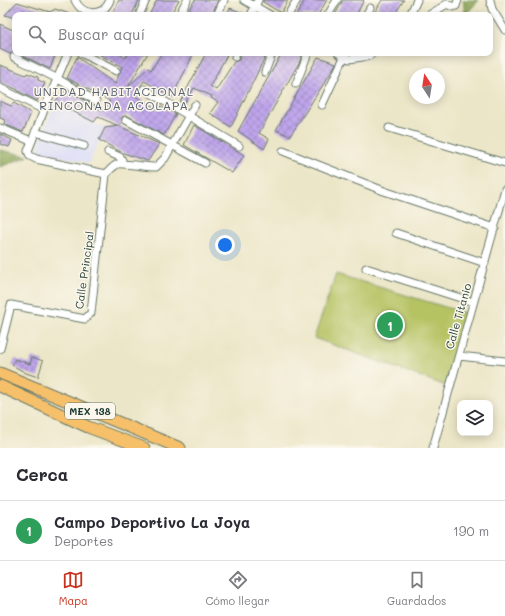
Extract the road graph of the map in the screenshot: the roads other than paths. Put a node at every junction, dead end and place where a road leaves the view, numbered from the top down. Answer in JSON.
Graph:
{"nodes":[{"id":1,"x":75,"y":0,"type":"edge"},
{"id":2,"x":110,"y":0,"type":"edge"},
{"id":3,"x":146,"y":0,"type":"edge"},
{"id":4,"x":187,"y":0,"type":"edge"},
{"id":5,"x":224,"y":0,"type":"edge"},
{"id":6,"x":244,"y":0,"type":"edge"},
{"id":7,"x":297,"y":0,"type":"edge"},
{"id":8,"x":337,"y":0,"type":"edge"},
{"id":9,"x":417,"y":0,"type":"edge"},
{"id":10,"x":458,"y":0,"type":"edge"},
{"id":11,"x":490,"y":0,"type":"edge"},
{"id":12,"x":447,"y":2,"type":"edge"},
{"id":13,"x":257,"y":3,"type":"edge"},
{"id":14,"x":370,"y":8,"type":"dead end"},
{"id":15,"x":83,"y":12,"type":"edge"},
{"id":16,"x":98,"y":12,"type":"edge"},
{"id":17,"x":140,"y":12,"type":"dead end"},
{"id":18,"x":181,"y":12,"type":"edge"},
{"id":19,"x":218,"y":12,"type":"edge"},
{"id":20,"x":252,"y":12,"type":"edge"},
{"id":21,"x":267,"y":12,"type":"edge"},
{"id":22,"x":290,"y":12,"type":"edge"},
{"id":23,"x":330,"y":12,"type":"edge"},
{"id":24,"x":368,"y":12,"type":"edge"},
{"id":25,"x":411,"y":12,"type":"edge"},
{"id":26,"x":433,"y":12,"type":"edge"},
{"id":27,"x":505,"y":30,"type":"edge"},
{"id":28,"x":67,"y":56,"type":"edge"},
{"id":29,"x":87,"y":56,"type":"edge"},
{"id":30,"x":271,"y":56,"type":"edge"},
{"id":31,"x":307,"y":56,"type":"edge"},
{"id":32,"x":342,"y":56,"type":"edge"},
{"id":33,"x":345,"y":56,"type":"edge"},
{"id":34,"x":369,"y":56,"type":"edge"},
{"id":35,"x":14,"y":57,"type":"dead end"},
{"id":36,"x":116,"y":71,"type":"dead end"},
{"id":37,"x":265,"y":72,"type":"dead end"},
{"id":38,"x":58,"y":79,"type":"junction"},
{"id":39,"x":296,"y":84,"type":"dead end"},
{"id":40,"x":0,"y":88,"type":"edge"},
{"id":41,"x":144,"y":89,"type":"dead end"},
{"id":42,"x":96,"y":102,"type":"dead end"},
{"id":43,"x":195,"y":105,"type":"dead end"},
{"id":44,"x":322,"y":106,"type":"dead end"},
{"id":45,"x":44,"y":110,"type":"junction"},
{"id":46,"x":188,"y":115,"type":"junction"},
{"id":47,"x":126,"y":120,"type":"dead end"},
{"id":48,"x":0,"y":128,"type":"edge"},
{"id":49,"x":389,"y":128,"type":"dead end"},
{"id":50,"x":35,"y":132,"type":"junction"},
{"id":51,"x":31,"y":141,"type":"junction"},
{"id":52,"x":172,"y":145,"type":"junction"},
{"id":53,"x":84,"y":146,"type":"dead end"},
{"id":54,"x":239,"y":146,"type":"dead end"},
{"id":55,"x":283,"y":150,"type":"dead end"},
{"id":56,"x":108,"y":152,"type":"dead end"},
{"id":57,"x":120,"y":163,"type":"junction"},
{"id":58,"x":205,"y":163,"type":"dead end"},
{"id":59,"x":505,"y":163,"type":"edge"},
{"id":60,"x":106,"y":174,"type":"junction"},
{"id":61,"x":505,"y":189,"type":"edge"},
{"id":62,"x":495,"y":228,"type":"junction"},
{"id":63,"x":396,"y":233,"type":"dead end"},
{"id":64,"x":485,"y":263,"type":"junction"},
{"id":65,"x":366,"y":268,"type":"dead end"},
{"id":66,"x":473,"y":302,"type":"junction"},
{"id":67,"x":0,"y":349,"type":"edge"},
{"id":68,"x":458,"y":356,"type":"junction"},
{"id":69,"x":505,"y":361,"type":"edge"},
{"id":70,"x":0,"y":373,"type":"edge"},
{"id":71,"x":0,"y":386,"type":"edge"},
{"id":72,"x":67,"y":401,"type":"junction"},
{"id":73,"x":61,"y":415,"type":"junction"},
{"id":74,"x":144,"y":448,"type":"edge"},
{"id":75,"x":180,"y":448,"type":"edge"},
{"id":76,"x":433,"y":448,"type":"edge"}],
"edges":[{"from":1,"to":15,"type":"street"},
{"from":2,"to":16,"type":"street"},
{"from":3,"to":17,"type":"street"},
{"from":4,"to":18,"type":"street"},
{"from":5,"to":19,"type":"street"},
{"from":6,"to":13,"type":"street"},
{"from":7,"to":22,"type":"street"},
{"from":8,"to":23,"type":"street"},
{"from":9,"to":25,"type":"street"},
{"from":10,"to":12,"type":"street"},
{"from":11,"to":27,"type":"street"},
{"from":12,"to":26,"type":"street"},
{"from":13,"to":20,"type":"street"},
{"from":13,"to":21,"type":"street"},
{"from":14,"to":24,"type":"street"},
{"from":28,"to":38,"type":"street"},
{"from":29,"to":36,"type":"street"},
{"from":30,"to":37,"type":"street"},
{"from":31,"to":39,"type":"street"},
{"from":32,"to":44,"type":"street"},
{"from":33,"to":34,"type":"street"},
{"from":35,"to":38,"type":"street"},
{"from":38,"to":42,"type":"street"},
{"from":38,"to":45,"type":"street"},
{"from":40,"to":45,"type":"street"},
{"from":41,"to":46,"type":"street"},
{"from":43,"to":46,"type":"street"},
{"from":45,"to":50,"type":"street"},
{"from":46,"to":52,"type":"street"},
{"from":46,"to":54,"type":"street"},
{"from":47,"to":52,"type":"street"},
{"from":48,"to":51,"type":"street"},
{"from":49,"to":59,"type":"street"},
{"from":50,"to":51,"type":"street"},
{"from":50,"to":53,"type":"street"},
{"from":51,"to":60,"type":"street"},
{"from":52,"to":57,"type":"street"},
{"from":52,"to":58,"type":"street"},
{"from":55,"to":62,"type":"street"},
{"from":56,"to":57,"type":"street"},
{"from":57,"to":60,"type":"street"},
{"from":60,"to":67,"type":"street","name":"Calle Principal"},
{"from":61,"to":62,"type":"street","name":"Calle Titanio"},
{"from":62,"to":64,"type":"street","name":"Calle Titanio"},
{"from":63,"to":64,"type":"street"},
{"from":64,"to":66,"type":"street","name":"Calle Titanio"},
{"from":65,"to":66,"type":"street"},
{"from":66,"to":68,"type":"street","name":"Calle Titanio"},
{"from":68,"to":69,"type":"street"},
{"from":68,"to":76,"type":"street","name":"Calle Titanio"},
{"from":70,"to":72,"type":"main road","number":"MEX 138"},
{"from":71,"to":73,"type":"main road","number":"MEX 138"},
{"from":72,"to":73,"type":"main road"},
{"from":72,"to":75,"type":"main road","number":"MEX 138"},
{"from":73,"to":74,"type":"main road","number":"MEX 138"}]}
